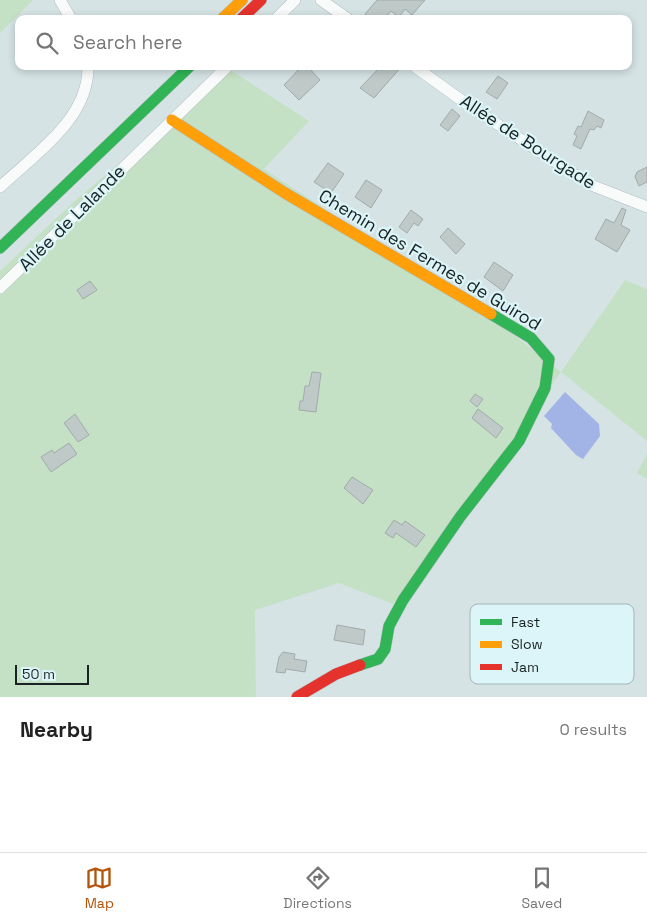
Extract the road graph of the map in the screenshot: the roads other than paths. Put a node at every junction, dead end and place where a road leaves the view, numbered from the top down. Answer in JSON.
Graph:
{"nodes":[{"id":1,"x":60,"y":0,"type":"edge"},
{"id":2,"x":242,"y":0,"type":"edge"},
{"id":3,"x":261,"y":0,"type":"edge"},
{"id":4,"x":295,"y":0,"type":"edge"},
{"id":5,"x":321,"y":0,"type":"edge"},
{"id":6,"x":69,"y":15,"type":"edge"},
{"id":7,"x":226,"y":15,"type":"edge"},
{"id":8,"x":245,"y":15,"type":"edge"},
{"id":9,"x":280,"y":15,"type":"edge"},
{"id":10,"x":342,"y":15,"type":"edge"},
{"id":11,"x":88,"y":70,"type":"edge"},
{"id":12,"x":186,"y":70,"type":"edge"},
{"id":13,"x":224,"y":70,"type":"edge"},
{"id":14,"x":420,"y":70,"type":"edge"},
{"id":15,"x":172,"y":120,"type":"junction"},
{"id":16,"x":0,"y":187,"type":"edge"},
{"id":17,"x":647,"y":207,"type":"edge"},
{"id":18,"x":0,"y":248,"type":"edge"},
{"id":19,"x":0,"y":288,"type":"edge"},
{"id":20,"x":297,"y":697,"type":"edge"}],
"edges":[{"from":1,"to":6,"type":"street"},
{"from":2,"to":7,"type":"main road"},
{"from":3,"to":8,"type":"main road"},
{"from":4,"to":9,"type":"street"},
{"from":5,"to":10,"type":"street"},
{"from":11,"to":16,"type":"street"},
{"from":12,"to":18,"type":"main road"},
{"from":13,"to":15,"type":"street","name":"Allée de Lalande"},
{"from":14,"to":17,"type":"street","name":"Allée de Bourgade"},
{"from":15,"to":19,"type":"street","name":"Allée de Lalande"},
{"from":15,"to":20,"type":"main road","name":"Chemin des Fermes de Guirod"}]}
